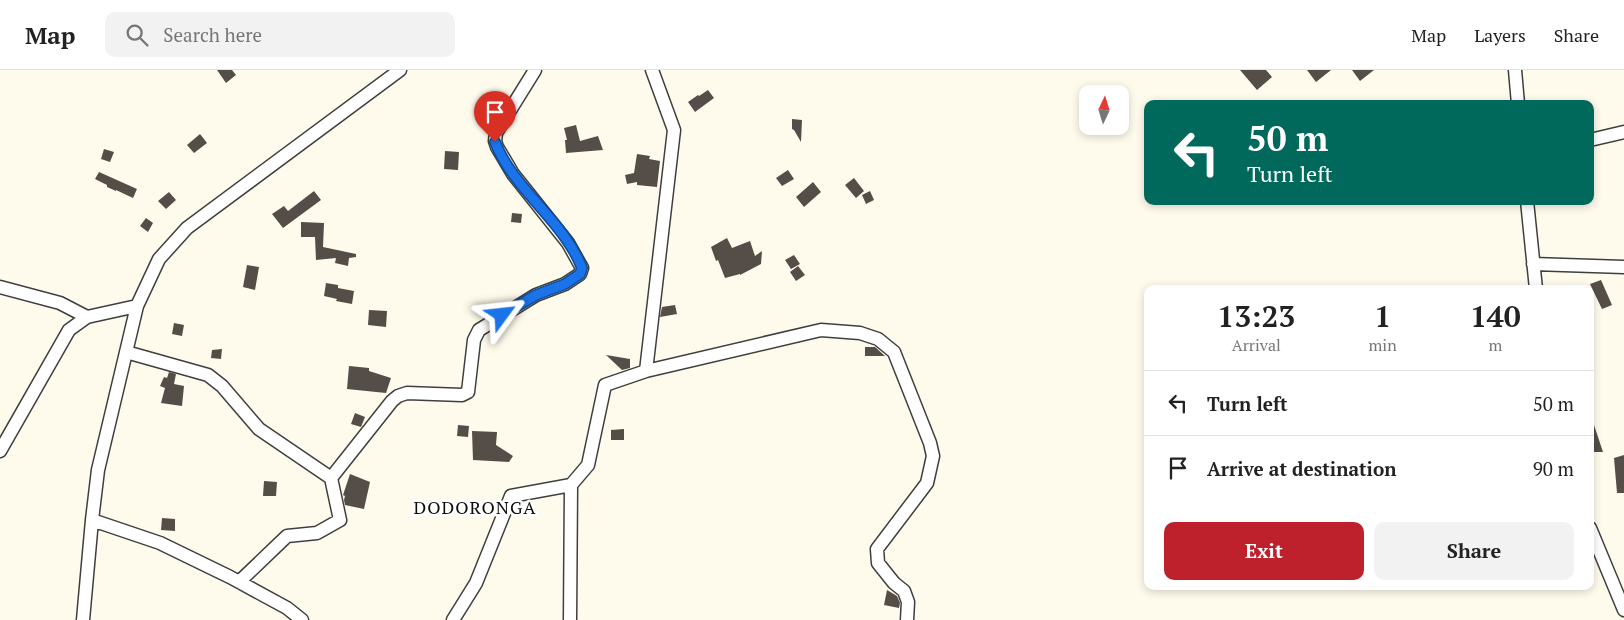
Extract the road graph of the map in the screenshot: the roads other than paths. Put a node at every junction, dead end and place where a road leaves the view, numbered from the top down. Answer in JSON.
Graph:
{"nodes":[{"id":1,"x":400,"y":70,"type":"edge"},
{"id":2,"x":535,"y":70,"type":"edge"},
{"id":3,"x":652,"y":70,"type":"edge"},
{"id":4,"x":1515,"y":70,"type":"edge"},
{"id":5,"x":1518,"y":100,"type":"edge"},
{"id":6,"x":1624,"y":132,"type":"edge"},
{"id":7,"x":1594,"y":139,"type":"edge"},
{"id":8,"x":1527,"y":205,"type":"edge"},
{"id":9,"x":1533,"y":264,"type":"junction"},
{"id":10,"x":1624,"y":266,"type":"edge"},
{"id":11,"x":1536,"y":285,"type":"edge"},
{"id":12,"x":0,"y":287,"type":"edge"},
{"id":13,"x":137,"y":306,"type":"junction"},
{"id":14,"x":87,"y":317,"type":"junction"},
{"id":15,"x":126,"y":352,"type":"junction"},
{"id":16,"x":646,"y":371,"type":"junction"},
{"id":17,"x":0,"y":451,"type":"edge"},
{"id":18,"x":331,"y":478,"type":"junction"},
{"id":19,"x":571,"y":485,"type":"junction"},
{"id":20,"x":92,"y":520,"type":"junction"},
{"id":21,"x":1594,"y":538,"type":"edge"},
{"id":22,"x":239,"y":582,"type":"junction"},
{"id":23,"x":1624,"y":610,"type":"edge"},
{"id":24,"x":904,"y":619,"type":"edge"},
{"id":25,"x":83,"y":620,"type":"edge"},
{"id":26,"x":302,"y":620,"type":"edge"},
{"id":27,"x":453,"y":620,"type":"edge"},
{"id":28,"x":570,"y":620,"type":"edge"}],
"edges":[{"from":1,"to":13,"type":"street"},
{"from":2,"to":18,"type":"street"},
{"from":3,"to":16,"type":"street"},
{"from":4,"to":5,"type":"street"},
{"from":6,"to":7,"type":"street"},
{"from":8,"to":9,"type":"street"},
{"from":9,"to":10,"type":"street"},
{"from":9,"to":11,"type":"street"},
{"from":12,"to":14,"type":"street"},
{"from":13,"to":14,"type":"street"},
{"from":13,"to":15,"type":"street"},
{"from":14,"to":17,"type":"street"},
{"from":15,"to":18,"type":"street"},
{"from":15,"to":20,"type":"street"},
{"from":16,"to":19,"type":"street"},
{"from":16,"to":24,"type":"street"},
{"from":18,"to":22,"type":"street"},
{"from":19,"to":27,"type":"street"},
{"from":19,"to":28,"type":"street"},
{"from":20,"to":22,"type":"street"},
{"from":20,"to":25,"type":"street"},
{"from":21,"to":23,"type":"street"},
{"from":22,"to":26,"type":"street"}]}
